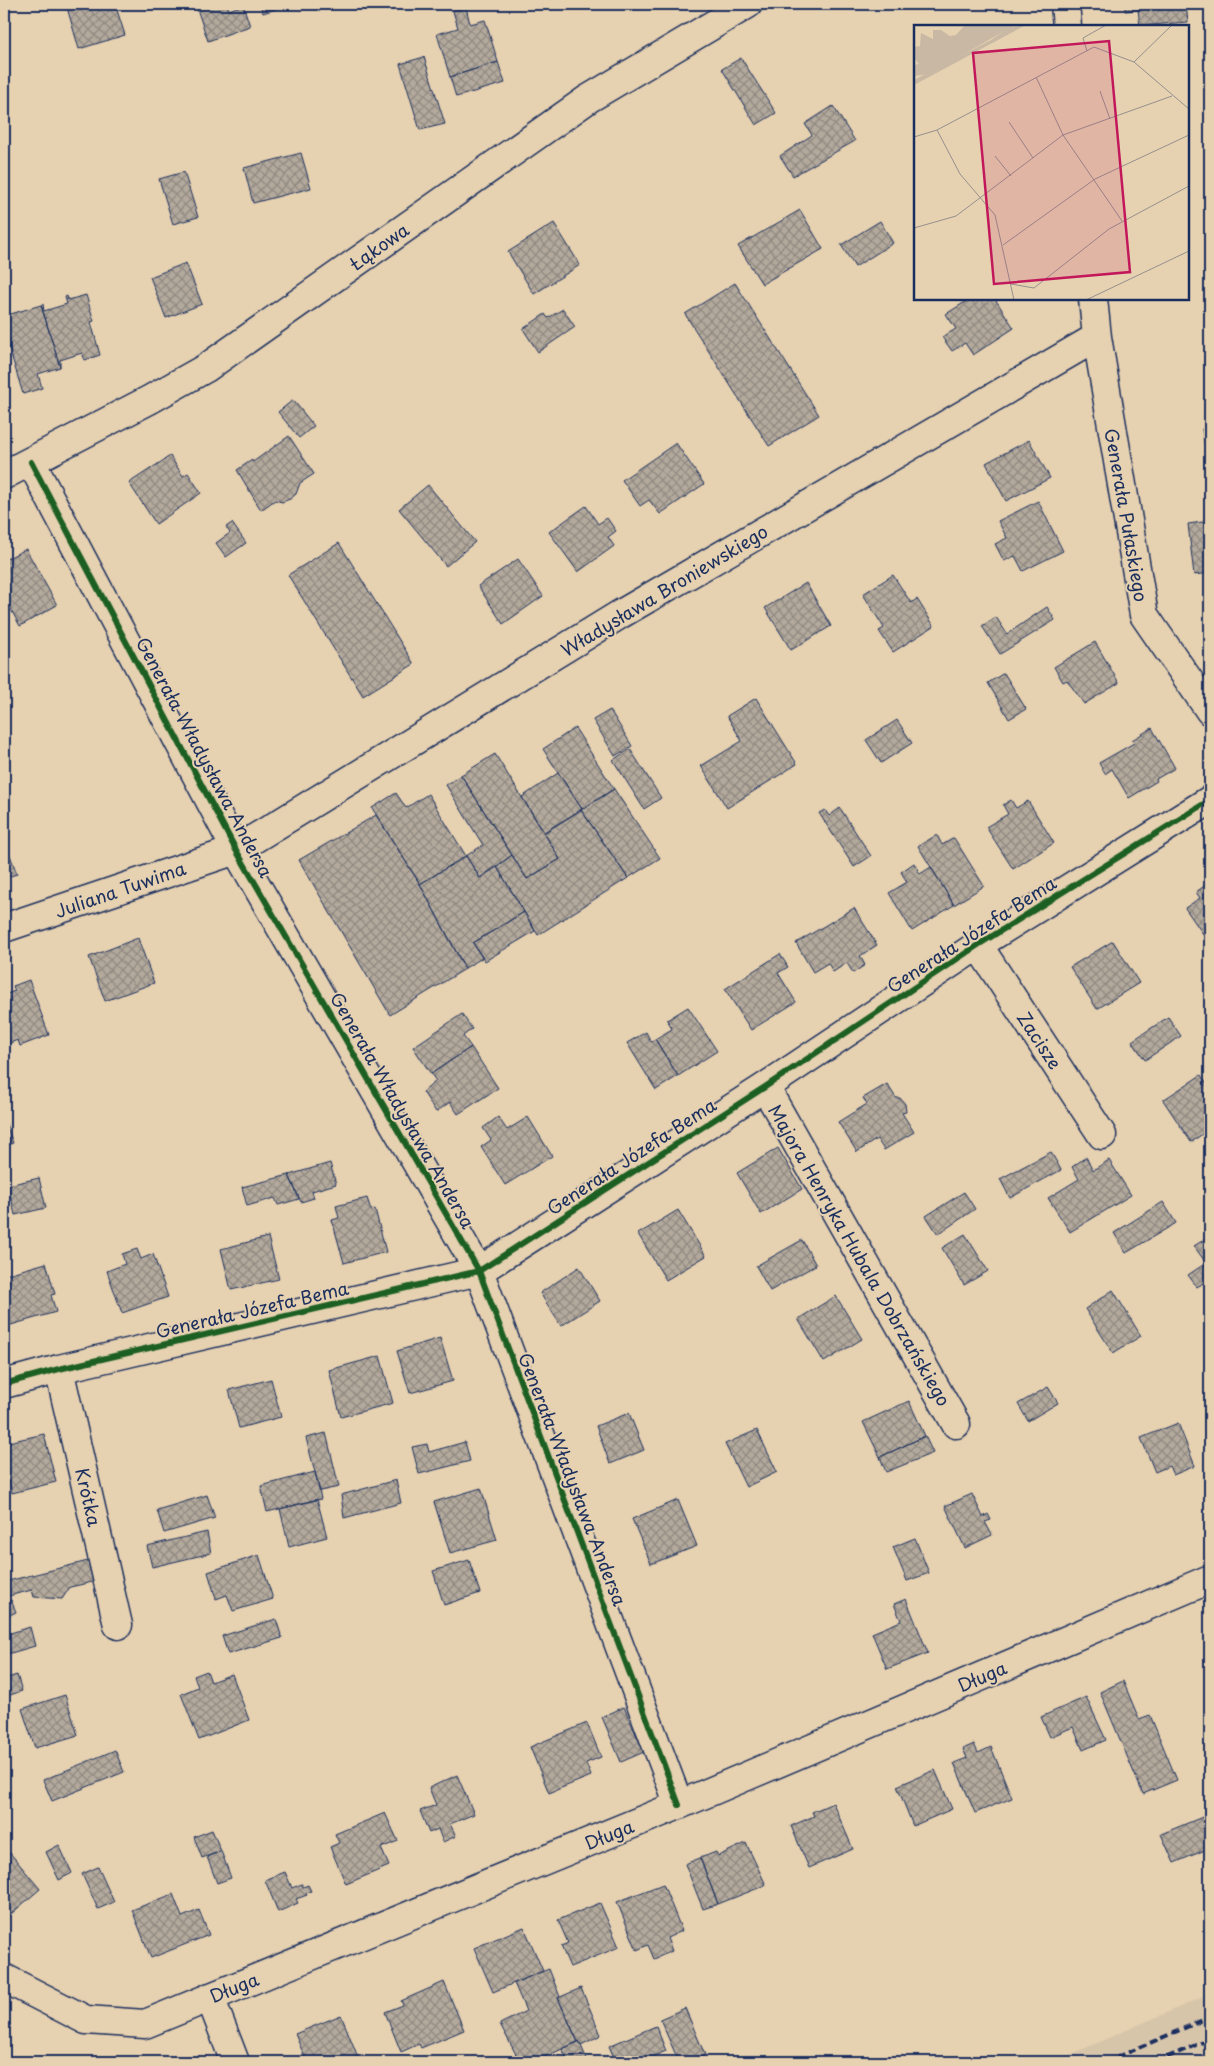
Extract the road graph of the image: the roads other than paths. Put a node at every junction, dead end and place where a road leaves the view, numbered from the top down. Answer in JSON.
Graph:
{"nodes":[{"id":1,"x":748,"y":4,"type":"edge"},
{"id":2,"x":1065,"y":4,"type":"edge"},
{"id":3,"x":1067,"y":25,"type":"edge"},
{"id":4,"x":1093,"y":300,"type":"edge"},
{"id":5,"x":1097,"y":337,"type":"junction"},
{"id":6,"x":31,"y":462,"type":"junction"},
{"id":7,"x":4,"y":475,"type":"edge"},
{"id":8,"x":1210,"y":711,"type":"edge"},
{"id":9,"x":1210,"y":800,"type":"edge"},
{"id":10,"x":236,"y":850,"type":"junction"},
{"id":11,"x":4,"y":928,"type":"edge"},
{"id":12,"x":978,"y":945,"type":"junction"},
{"id":13,"x":765,"y":1087,"type":"junction"},
{"id":14,"x":1102,"y":1135,"type":"dead end"},
{"id":15,"x":479,"y":1272,"type":"junction"},
{"id":16,"x":59,"y":1369,"type":"junction"},
{"id":17,"x":4,"y":1384,"type":"edge"},
{"id":18,"x":956,"y":1424,"type":"dead end"},
{"id":19,"x":1210,"y":1579,"type":"edge"},
{"id":20,"x":118,"y":1625,"type":"dead end"},
{"id":21,"x":679,"y":1805,"type":"junction"},
{"id":22,"x":4,"y":1978,"type":"edge"},
{"id":23,"x":210,"y":1997,"type":"junction"},
{"id":24,"x":235,"y":2062,"type":"edge"}],
"edges":[{"from":1,"to":6,"type":"street","name":"Łąkowa"},
{"from":2,"to":3,"type":"street"},
{"from":4,"to":5,"type":"street","name":"Generała Pułaskiego"},
{"from":5,"to":8,"type":"street","name":"Generała Pułaskiego"},
{"from":5,"to":10,"type":"street","name":"Władysława Broniewskiego"},
{"from":6,"to":7,"type":"street","name":"Łąkowa"},
{"from":6,"to":10,"type":"street","name":"Generała Władysława Andersa"},
{"from":9,"to":12,"type":"street","name":"Generała Józefa Bema"},
{"from":10,"to":11,"type":"street","name":"Juliana Tuwima"},
{"from":10,"to":15,"type":"street","name":"Generała Władysława Andersa"},
{"from":12,"to":13,"type":"street","name":"Generała Józefa Bema"},
{"from":12,"to":14,"type":"street","name":"Zacisze"},
{"from":13,"to":15,"type":"street","name":"Generała Józefa Bema"},
{"from":13,"to":18,"type":"street","name":"Majora Henryka Hubala Dobrzańskiego"},
{"from":15,"to":16,"type":"street","name":"Generała Józefa Bema"},
{"from":15,"to":21,"type":"street","name":"Generała Władysława Andersa"},
{"from":16,"to":17,"type":"street","name":"Generała Józefa Bema"},
{"from":16,"to":20,"type":"street","name":"Krótka"},
{"from":19,"to":21,"type":"street","name":"Długa"},
{"from":21,"to":23,"type":"street","name":"Długa"},
{"from":22,"to":23,"type":"street","name":"Długa"},
{"from":23,"to":24,"type":"street"}]}
